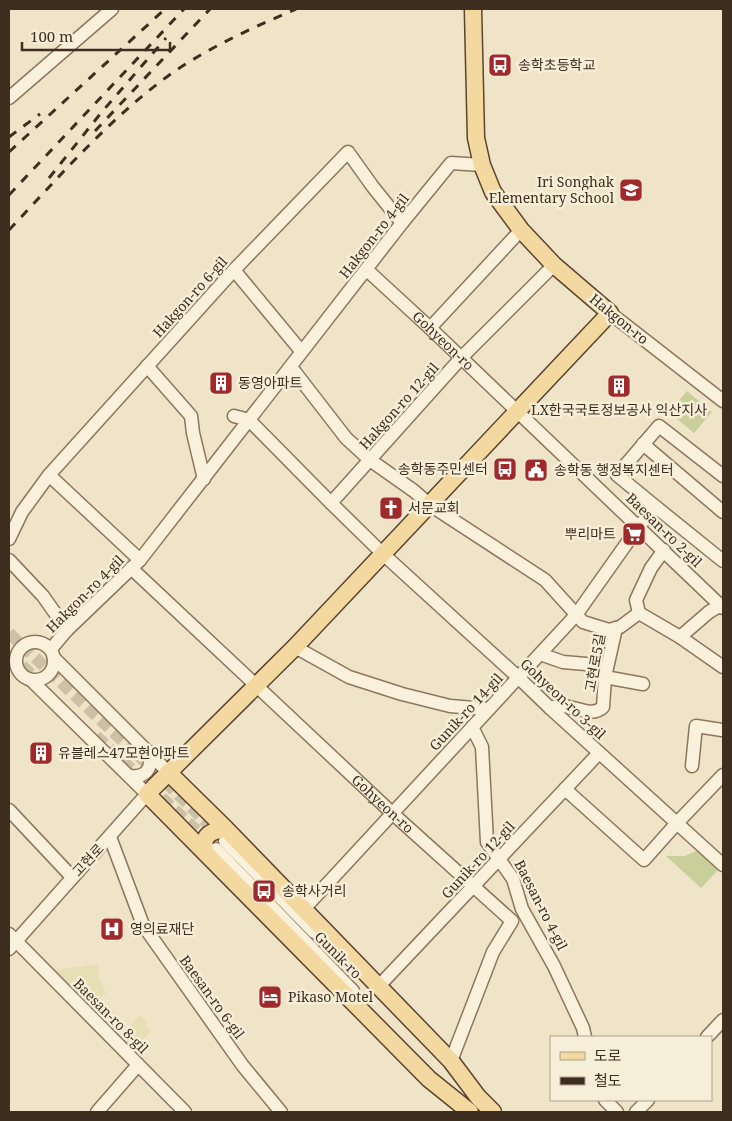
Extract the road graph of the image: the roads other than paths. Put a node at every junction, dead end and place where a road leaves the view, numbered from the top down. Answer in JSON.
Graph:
{"nodes":[{"id":1,"x":112,"y":9,"type":"edge"},
{"id":2,"x":473,"y":9,"type":"edge"},
{"id":3,"x":9,"y":98,"type":"edge"},
{"id":4,"x":482,"y":165,"type":"junction"},
{"id":5,"x":402,"y":223,"type":"junction"},
{"id":6,"x":521,"y":230,"type":"junction"},
{"id":7,"x":554,"y":265,"type":"junction"},
{"id":8,"x":234,"y":270,"type":"junction"},
{"id":9,"x":366,"y":270,"type":"junction"},
{"id":10,"x":610,"y":313,"type":"junction"},
{"id":11,"x":430,"y":328,"type":"junction"},
{"id":12,"x":301,"y":351,"type":"junction"},
{"id":13,"x":462,"y":358,"type":"junction"},
{"id":14,"x":147,"y":366,"type":"junction"},
{"id":15,"x":290,"y":367,"type":"junction"},
{"id":16,"x":723,"y":402,"type":"edge"},
{"id":17,"x":518,"y":412,"type":"junction"},
{"id":18,"x":234,"y":416,"type":"dead end"},
{"id":19,"x":249,"y":420,"type":"junction"},
{"id":20,"x":643,"y":444,"type":"junction"},
{"id":21,"x":370,"y":460,"type":"junction"},
{"id":22,"x":49,"y":475,"type":"junction"},
{"id":23,"x":723,"y":476,"type":"edge"},
{"id":24,"x":204,"y":479,"type":"junction"},
{"id":25,"x":331,"y":504,"type":"junction"},
{"id":26,"x":430,"y":505,"type":"junction"},
{"id":27,"x":656,"y":507,"type":"junction"},
{"id":28,"x":723,"y":512,"type":"edge"},
{"id":29,"x":639,"y":526,"type":"junction"},
{"id":30,"x":9,"y":539,"type":"edge"},
{"id":31,"x":664,"y":550,"type":"junction"},
{"id":32,"x":383,"y":554,"type":"junction"},
{"id":33,"x":9,"y":560,"type":"edge"},
{"id":34,"x":723,"y":561,"type":"edge"},
{"id":35,"x":135,"y":564,"type":"junction"},
{"id":36,"x":722,"y":606,"type":"edge"},
{"id":37,"x":639,"y":613,"type":"junction"},
{"id":38,"x":576,"y":615,"type":"junction"},
{"id":39,"x":616,"y":628,"type":"junction"},
{"id":40,"x":66,"y":630,"type":"junction"},
{"id":41,"x":680,"y":637,"type":"junction"},
{"id":42,"x":295,"y":647,"type":"junction"},
{"id":43,"x":52,"y":654,"type":"junction"},
{"id":44,"x":540,"y":654,"type":"junction"},
{"id":45,"x":12,"y":664,"type":"edge"},
{"id":46,"x":723,"y":667,"type":"edge"},
{"id":47,"x":606,"y":674,"type":"junction"},
{"id":48,"x":519,"y":678,"type":"junction"},
{"id":49,"x":31,"y":680,"type":"junction"},
{"id":50,"x":643,"y":684,"type":"dead end"},
{"id":51,"x":256,"y":686,"type":"junction"},
{"id":52,"x":550,"y":708,"type":"junction"},
{"id":53,"x":487,"y":709,"type":"junction"},
{"id":54,"x":472,"y":727,"type":"junction"},
{"id":55,"x":722,"y":730,"type":"dead end"},
{"id":56,"x":149,"y":752,"type":"junction"},
{"id":57,"x":599,"y":753,"type":"junction"},
{"id":58,"x":692,"y":766,"type":"dead end"},
{"id":59,"x":168,"y":772,"type":"junction"},
{"id":60,"x":723,"y":775,"type":"edge"},
{"id":61,"x":129,"y":776,"type":"junction"},
{"id":62,"x":565,"y":788,"type":"junction"},
{"id":63,"x":147,"y":794,"type":"junction"},
{"id":64,"x":9,"y":810,"type":"edge"},
{"id":65,"x":392,"y":813,"type":"junction"},
{"id":66,"x":676,"y":824,"type":"junction"},
{"id":67,"x":110,"y":837,"type":"junction"},
{"id":68,"x":218,"y":843,"type":"junction"},
{"id":69,"x":500,"y":858,"type":"junction"},
{"id":70,"x":723,"y":865,"type":"edge"},
{"id":71,"x":72,"y":877,"type":"junction"},
{"id":72,"x":474,"y":887,"type":"junction"},
{"id":73,"x":304,"y":909,"type":"junction"},
{"id":74,"x":11,"y":941,"type":"edge"},
{"id":75,"x":378,"y":987,"type":"junction"},
{"id":76,"x":723,"y":1020,"type":"edge"},
{"id":77,"x":585,"y":1036,"type":"edge"},
{"id":78,"x":708,"y":1036,"type":"edge"},
{"id":79,"x":451,"y":1061,"type":"junction"},
{"id":80,"x":138,"y":1065,"type":"junction"},
{"id":81,"x":478,"y":1097,"type":"junction"},
{"id":82,"x":606,"y":1101,"type":"edge"},
{"id":83,"x":647,"y":1101,"type":"edge"},
{"id":84,"x":97,"y":1112,"type":"edge"},
{"id":85,"x":185,"y":1112,"type":"edge"},
{"id":86,"x":281,"y":1112,"type":"edge"},
{"id":87,"x":469,"y":1112,"type":"edge"},
{"id":88,"x":493,"y":1112,"type":"edge"},
{"id":89,"x":617,"y":1112,"type":"edge"},
{"id":90,"x":636,"y":1112,"type":"edge"}],
"edges":[{"from":1,"to":3,"type":"street"},
{"from":2,"to":4,"type":"main road","name":"Hakgon-ro"},
{"from":4,"to":5,"type":"street","name":"Hakgon-ro 4-gil"},
{"from":4,"to":6,"type":"main road","name":"Hakgon-ro"},
{"from":5,"to":8,"type":"street","name":"Hakgon-ro 6-gil"},
{"from":5,"to":9,"type":"street","name":"Hakgon-ro 4-gil"},
{"from":6,"to":7,"type":"main road","name":"Hakgon-ro"},
{"from":6,"to":11,"type":"street"},
{"from":7,"to":10,"type":"main road","name":"Hakgon-ro"},
{"from":7,"to":13,"type":"street","name":"Hakgon-ro 12-gil"},
{"from":8,"to":12,"type":"street"},
{"from":8,"to":14,"type":"street","name":"Hakgon-ro 6-gil"},
{"from":9,"to":11,"type":"street","name":"Gohyeon-ro"},
{"from":9,"to":12,"type":"street","name":"Hakgon-ro 4-gil"},
{"from":10,"to":16,"type":"street","name":"Hakgon-ro"},
{"from":10,"to":17,"type":"main road"},
{"from":11,"to":13,"type":"street","name":"Gohyeon-ro"},
{"from":12,"to":15,"type":"street","name":"Hakgon-ro 4-gil"},
{"from":13,"to":17,"type":"street","name":"Gohyeon-ro"},
{"from":13,"to":21,"type":"street","name":"Hakgon-ro 12-gil"},
{"from":14,"to":22,"type":"street","name":"Hakgon-ro 6-gil"},
{"from":14,"to":24,"type":"street"},
{"from":15,"to":19,"type":"street","name":"Hakgon-ro 4-gil"},
{"from":15,"to":21,"type":"street"},
{"from":17,"to":26,"type":"main road"},
{"from":17,"to":29,"type":"street","name":"Baesan-ro 2-gil"},
{"from":18,"to":19,"type":"street"},
{"from":19,"to":24,"type":"street","name":"Hakgon-ro 4-gil"},
{"from":19,"to":25,"type":"street"},
{"from":20,"to":23,"type":"street"},
{"from":20,"to":27,"type":"street"},
{"from":20,"to":28,"type":"street"},
{"from":21,"to":25,"type":"street","name":"Hakgon-ro 12-gil"},
{"from":21,"to":26,"type":"street"},
{"from":22,"to":30,"type":"street","name":"Hakgon-ro 6-gil"},
{"from":22,"to":35,"type":"street","name":"Hakgon-ro 4-gil"},
{"from":24,"to":35,"type":"street","name":"Hakgon-ro 4-gil"},
{"from":25,"to":32,"type":"street"},
{"from":26,"to":32,"type":"main road"},
{"from":26,"to":38,"type":"street"},
{"from":27,"to":29,"type":"street","name":"Gunik-ro 14-gil"},
{"from":27,"to":34,"type":"street"},
{"from":29,"to":31,"type":"street","name":"Baesan-ro 2-gil"},
{"from":29,"to":38,"type":"street","name":"Gunik-ro 14-gil"},
{"from":31,"to":36,"type":"street","name":"Baesan-ro 2-gil"},
{"from":31,"to":37,"type":"street"},
{"from":32,"to":42,"type":"main road"},
{"from":32,"to":48,"type":"street","name":"Gohyeon-ro 3-gil"},
{"from":33,"to":40,"type":"street"},
{"from":35,"to":40,"type":"street","name":"Hakgon-ro 4-gil"},
{"from":35,"to":51,"type":"street","name":"Gohyeon-ro"},
{"from":36,"to":41,"type":"street"},
{"from":37,"to":39,"type":"street"},
{"from":37,"to":41,"type":"street"},
{"from":38,"to":39,"type":"street"},
{"from":38,"to":44,"type":"street","name":"Gunik-ro 14-gil"},
{"from":39,"to":47,"type":"street","name":"고현로5길"},
{"from":40,"to":43,"type":"street","name":"Hakgon-ro 4-gil"},
{"from":41,"to":46,"type":"street"},
{"from":42,"to":51,"type":"main road"},
{"from":42,"to":53,"type":"street"},
{"from":43,"to":45,"type":"street"},
{"from":43,"to":49,"type":"street"},
{"from":43,"to":56,"type":"street"},
{"from":44,"to":47,"type":"street"},
{"from":44,"to":48,"type":"street","name":"Gunik-ro 14-gil"},
{"from":45,"to":49,"type":"street"},
{"from":47,"to":50,"type":"street"},
{"from":47,"to":52,"type":"street","name":"고현로5길"},
{"from":48,"to":52,"type":"street","name":"Gohyeon-ro 3-gil"},
{"from":48,"to":53,"type":"street","name":"Gunik-ro 14-gil"},
{"from":49,"to":61,"type":"street"},
{"from":51,"to":59,"type":"main road"},
{"from":51,"to":65,"type":"street","name":"Gohyeon-ro"},
{"from":52,"to":57,"type":"street","name":"Gohyeon-ro 3-gil"},
{"from":53,"to":54,"type":"street","name":"Gunik-ro 14-gil"},
{"from":54,"to":65,"type":"street","name":"Gunik-ro 14-gil"},
{"from":54,"to":69,"type":"street","name":"Baesan-ro 4-gil"},
{"from":55,"to":58,"type":"street"},
{"from":56,"to":59,"type":"street"},
{"from":56,"to":61,"type":"street"},
{"from":57,"to":62,"type":"street","name":"Gunik-ro 12-gil"},
{"from":57,"to":66,"type":"street","name":"Gohyeon-ro 3-gil"},
{"from":59,"to":63,"type":"main road","name":"고현로"},
{"from":59,"to":68,"type":"main road"},
{"from":60,"to":66,"type":"street"},
{"from":61,"to":63,"type":"street"},
{"from":62,"to":66,"type":"street"},
{"from":62,"to":69,"type":"street","name":"Gunik-ro 12-gil"},
{"from":63,"to":67,"type":"street","name":"고현로"},
{"from":63,"to":68,"type":"main road"},
{"from":64,"to":71,"type":"street"},
{"from":65,"to":72,"type":"street","name":"Gohyeon-ro"},
{"from":65,"to":73,"type":"street","name":"Gunik-ro 14-gil"},
{"from":66,"to":70,"type":"street","name":"Gohyeon-ro 3-gil"},
{"from":67,"to":71,"type":"street","name":"고현로"},
{"from":67,"to":86,"type":"street","name":"Baesan-ro 6-gil"},
{"from":68,"to":73,"type":"main road"},
{"from":68,"to":81,"type":"street","name":"Gunik-ro"},
{"from":68,"to":87,"type":"main road"},
{"from":69,"to":72,"type":"street","name":"Gunik-ro 12-gil"},
{"from":69,"to":77,"type":"street","name":"Baesan-ro 4-gil"},
{"from":71,"to":74,"type":"street","name":"고현로"},
{"from":72,"to":75,"type":"street","name":"Gunik-ro 12-gil"},
{"from":72,"to":79,"type":"street","name":"Gohyeon-ro"},
{"from":73,"to":75,"type":"main road"},
{"from":74,"to":80,"type":"street","name":"Baesan-ro 8-gil"},
{"from":75,"to":79,"type":"main road"},
{"from":76,"to":78,"type":"street"},
{"from":79,"to":81,"type":"main road"},
{"from":80,"to":84,"type":"street"},
{"from":80,"to":85,"type":"street","name":"Baesan-ro 8-gil"},
{"from":81,"to":88,"type":"main road","name":"Gunik-ro"},
{"from":82,"to":89,"type":"street"},
{"from":83,"to":90,"type":"street"}]}
